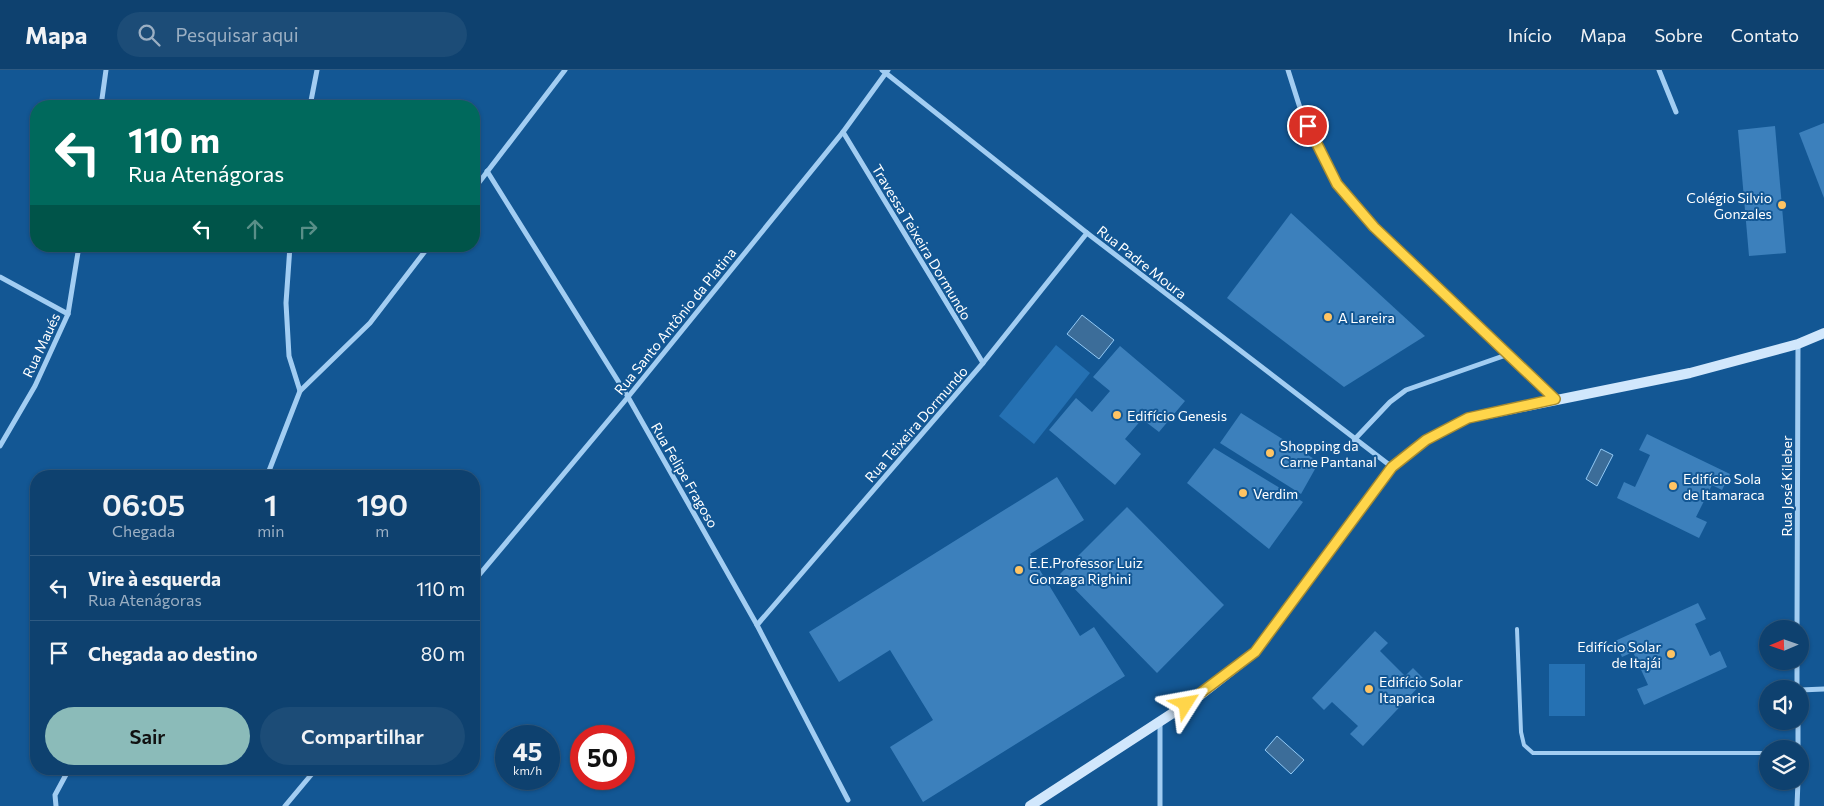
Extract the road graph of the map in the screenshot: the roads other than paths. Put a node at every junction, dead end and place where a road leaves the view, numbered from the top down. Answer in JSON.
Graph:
{"nodes":[{"id":1,"x":106,"y":70,"type":"edge"},
{"id":2,"x":317,"y":70,"type":"edge"},
{"id":3,"x":565,"y":70,"type":"edge"},
{"id":4,"x":1288,"y":70,"type":"edge"},
{"id":5,"x":1659,"y":70,"type":"edge"},
{"id":6,"x":885,"y":71,"type":"edge"},
{"id":7,"x":102,"y":100,"type":"edge"},
{"id":8,"x":311,"y":100,"type":"edge"},
{"id":9,"x":1676,"y":112,"type":"dead end"},
{"id":10,"x":843,"y":132,"type":"junction"},
{"id":11,"x":487,"y":172,"type":"junction"},
{"id":12,"x":480,"y":181,"type":"edge"},
{"id":13,"x":1087,"y":233,"type":"junction"},
{"id":14,"x":79,"y":252,"type":"edge"},
{"id":15,"x":290,"y":252,"type":"edge"},
{"id":16,"x":425,"y":252,"type":"edge"},
{"id":17,"x":0,"y":277,"type":"edge"},
{"id":18,"x":68,"y":314,"type":"junction"},
{"id":19,"x":1824,"y":334,"type":"edge"},
{"id":20,"x":1798,"y":344,"type":"junction"},
{"id":21,"x":1509,"y":354,"type":"junction"},
{"id":22,"x":982,"y":363,"type":"junction"},
{"id":23,"x":300,"y":391,"type":"junction"},
{"id":24,"x":628,"y":397,"type":"junction"},
{"id":25,"x":1555,"y":399,"type":"junction"},
{"id":26,"x":1354,"y":440,"type":"junction"},
{"id":27,"x":0,"y":446,"type":"edge"},
{"id":28,"x":1392,"y":467,"type":"junction"},
{"id":29,"x":269,"y":470,"type":"edge"},
{"id":30,"x":480,"y":574,"type":"edge"},
{"id":31,"x":1798,"y":620,"type":"edge"},
{"id":32,"x":757,"y":625,"type":"junction"},
{"id":33,"x":1517,"y":629,"type":"dead end"},
{"id":34,"x":1809,"y":689,"type":"edge"},
{"id":35,"x":1824,"y":689,"type":"edge"},
{"id":36,"x":1160,"y":720,"type":"junction"},
{"id":37,"x":1759,"y":754,"type":"edge"},
{"id":38,"x":66,"y":775,"type":"edge"},
{"id":39,"x":311,"y":775,"type":"edge"},
{"id":40,"x":1798,"y":790,"type":"edge"},
{"id":41,"x":848,"y":800,"type":"dead end"},
{"id":42,"x":56,"y":806,"type":"edge"},
{"id":43,"x":285,"y":806,"type":"edge"},
{"id":44,"x":1030,"y":806,"type":"edge"},
{"id":45,"x":1160,"y":806,"type":"edge"},
{"id":46,"x":1799,"y":806,"type":"edge"}],
"edges":[{"from":1,"to":7,"type":"street"},
{"from":2,"to":8,"type":"street"},
{"from":3,"to":11,"type":"street"},
{"from":4,"to":21,"type":"street"},
{"from":5,"to":9,"type":"street"},
{"from":6,"to":10,"type":"street","name":"Rua Santo Antônio da Platina"},
{"from":6,"to":13,"type":"street","name":"Rua Padre Moura"},
{"from":10,"to":22,"type":"street","name":"Travessa Teixeira Dormundo"},
{"from":10,"to":24,"type":"street","name":"Rua Santo Antônio da Platina"},
{"from":11,"to":12,"type":"street"},
{"from":11,"to":24,"type":"street","name":"Rua Felipe Fragoso"},
{"from":13,"to":22,"type":"street","name":"Rua Teixeira Dormundo"},
{"from":13,"to":26,"type":"street","name":"Rua Padre Moura"},
{"from":14,"to":18,"type":"street","name":"Rua Maués"},
{"from":15,"to":23,"type":"street"},
{"from":16,"to":23,"type":"street"},
{"from":17,"to":18,"type":"street"},
{"from":18,"to":27,"type":"street","name":"Rua Maués"},
{"from":19,"to":20,"type":"main road"},
{"from":20,"to":25,"type":"main road"},
{"from":20,"to":31,"type":"street","name":"Rua José Kileber"},
{"from":21,"to":25,"type":"street"},
{"from":21,"to":26,"type":"street"},
{"from":22,"to":32,"type":"street","name":"Rua Teixeira Dormundo"},
{"from":23,"to":29,"type":"street"},
{"from":24,"to":30,"type":"street","name":"Rua Santo Antônio da Platina"},
{"from":24,"to":32,"type":"street","name":"Rua Felipe Fragoso"},
{"from":25,"to":28,"type":"main road"},
{"from":26,"to":28,"type":"street","name":"Rua Padre Moura"},
{"from":28,"to":36,"type":"main road"},
{"from":32,"to":41,"type":"street","name":"Rua Felipe Fragoso"},
{"from":33,"to":37,"type":"lane"},
{"from":34,"to":35,"type":"street"},
{"from":36,"to":44,"type":"main road"},
{"from":36,"to":45,"type":"street"},
{"from":38,"to":42,"type":"street"},
{"from":39,"to":43,"type":"street"},
{"from":40,"to":46,"type":"street"}]}
